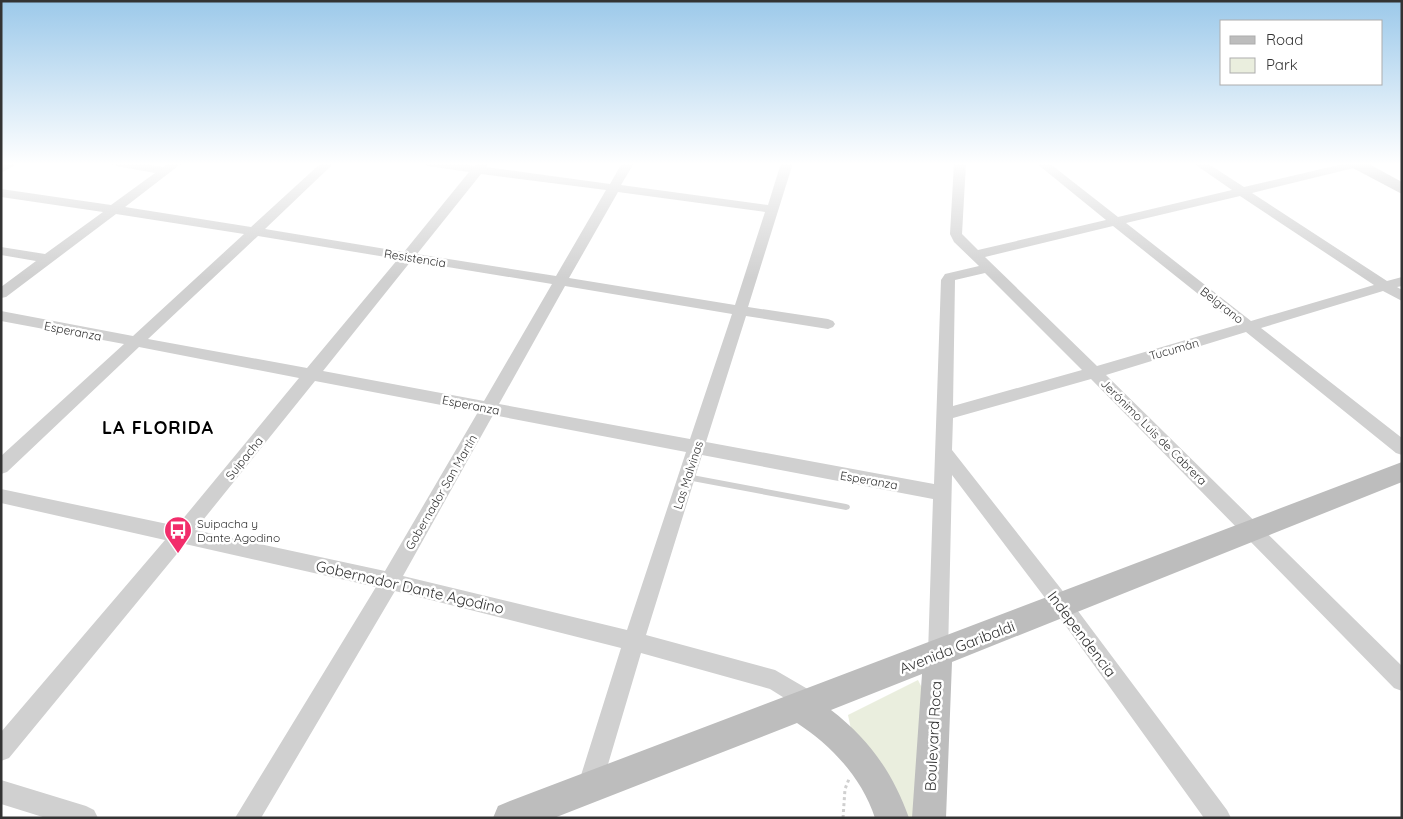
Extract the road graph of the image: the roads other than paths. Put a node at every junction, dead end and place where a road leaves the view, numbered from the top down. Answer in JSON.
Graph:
{"nodes":[{"id":1,"x":60,"y":201,"type":"edge"},
{"id":2,"x":125,"y":201,"type":"edge"},
{"id":3,"x":286,"y":201,"type":"edge"},
{"id":4,"x":452,"y":201,"type":"edge"},
{"id":5,"x":607,"y":201,"type":"edge"},
{"id":6,"x":716,"y":201,"type":"edge"},
{"id":7,"x":774,"y":201,"type":"edge"},
{"id":8,"x":958,"y":201,"type":"edge"},
{"id":9,"x":1091,"y":201,"type":"edge"},
{"id":10,"x":1204,"y":201,"type":"edge"},
{"id":11,"x":1256,"y":201,"type":"edge"},
{"id":12,"x":115,"y":209,"type":"junction"},
{"id":13,"x":772,"y":209,"type":"junction"},
{"id":14,"x":1117,"y":222,"type":"junction"},
{"id":15,"x":253,"y":232,"type":"junction"},
{"id":16,"x":1,"y":251,"type":"edge"},
{"id":17,"x":975,"y":255,"type":"junction"},
{"id":18,"x":407,"y":256,"type":"junction"},
{"id":19,"x":48,"y":259,"type":"junction"},
{"id":20,"x":988,"y":268,"type":"junction"},
{"id":21,"x":1402,"y":281,"type":"edge"},
{"id":22,"x":560,"y":282,"type":"junction"},
{"id":23,"x":1386,"y":286,"type":"junction"},
{"id":24,"x":1,"y":294,"type":"edge"},
{"id":25,"x":1402,"y":297,"type":"edge"},
{"id":26,"x":740,"y":310,"type":"junction"},
{"id":27,"x":1,"y":316,"type":"edge"},
{"id":28,"x":828,"y":324,"type":"dead end"},
{"id":29,"x":1250,"y":327,"type":"junction"},
{"id":30,"x":134,"y":343,"type":"junction"},
{"id":31,"x":1093,"y":373,"type":"junction"},
{"id":32,"x":311,"y":375,"type":"junction"},
{"id":33,"x":489,"y":408,"type":"junction"},
{"id":34,"x":945,"y":414,"type":"junction"},
{"id":35,"x":697,"y":448,"type":"junction"},
{"id":36,"x":1402,"y":448,"type":"edge"},
{"id":37,"x":943,"y":451,"type":"junction"},
{"id":38,"x":1,"y":466,"type":"edge"},
{"id":39,"x":1402,"y":472,"type":"edge"},
{"id":40,"x":687,"y":477,"type":"junction"},
{"id":41,"x":941,"y":493,"type":"junction"},
{"id":42,"x":1,"y":496,"type":"edge"},
{"id":43,"x":846,"y":507,"type":"dead end"},
{"id":44,"x":1253,"y":530,"type":"junction"},
{"id":45,"x":180,"y":536,"type":"junction"},
{"id":46,"x":390,"y":581,"type":"junction"},
{"id":47,"x":1062,"y":605,"type":"junction"},
{"id":48,"x":632,"y":641,"type":"junction"},
{"id":49,"x":938,"y":654,"type":"junction"},
{"id":50,"x":1402,"y":681,"type":"edge"},
{"id":51,"x":811,"y":703,"type":"junction"},
{"id":52,"x":1,"y":750,"type":"edge"},
{"id":53,"x":589,"y":788,"type":"junction"},
{"id":54,"x":1,"y":792,"type":"edge"},
{"id":55,"x":526,"y":815,"type":"edge"},
{"id":56,"x":86,"y":818,"type":"edge"},
{"id":57,"x":247,"y":818,"type":"edge"},
{"id":58,"x":892,"y":818,"type":"edge"},
{"id":59,"x":928,"y":818,"type":"edge"},
{"id":60,"x":1219,"y":818,"type":"edge"}],
"edges":[{"from":1,"to":12,"type":"street","name":"Resistencia"},
{"from":2,"to":12,"type":"street"},
{"from":3,"to":15,"type":"street"},
{"from":4,"to":18,"type":"street","name":"Suipacha"},
{"from":5,"to":22,"type":"street","name":"Gobernador San Martín"},
{"from":6,"to":13,"type":"street"},
{"from":7,"to":13,"type":"street","name":"Las Malvinas"},
{"from":8,"to":17,"type":"street","name":"Jerónimo Luis de Cabrera"},
{"from":9,"to":14,"type":"street","name":"Belgrano"},
{"from":10,"to":14,"type":"street"},
{"from":11,"to":23,"type":"street"},
{"from":12,"to":15,"type":"street","name":"Resistencia"},
{"from":12,"to":19,"type":"street"},
{"from":13,"to":26,"type":"street","name":"Las Malvinas"},
{"from":14,"to":17,"type":"street"},
{"from":14,"to":29,"type":"street","name":"Belgrano"},
{"from":15,"to":18,"type":"street","name":"Resistencia"},
{"from":15,"to":30,"type":"street"},
{"from":16,"to":19,"type":"street"},
{"from":17,"to":20,"type":"street","name":"Jerónimo Luis de Cabrera"},
{"from":18,"to":22,"type":"street","name":"Resistencia"},
{"from":18,"to":32,"type":"street","name":"Suipacha"},
{"from":19,"to":24,"type":"street"},
{"from":20,"to":31,"type":"street","name":"Jerónimo Luis de Cabrera"},
{"from":20,"to":34,"type":"street"},
{"from":21,"to":23,"type":"street","name":"Tucumán"},
{"from":22,"to":26,"type":"street","name":"Resistencia"},
{"from":22,"to":33,"type":"street","name":"Gobernador San Martín"},
{"from":23,"to":25,"type":"street"},
{"from":23,"to":29,"type":"street","name":"Tucumán"},
{"from":26,"to":28,"type":"street","name":"Resistencia"},
{"from":26,"to":35,"type":"street","name":"Las Malvinas"},
{"from":27,"to":30,"type":"street","name":"Esperanza"},
{"from":29,"to":31,"type":"street","name":"Tucumán"},
{"from":29,"to":36,"type":"street","name":"Belgrano"},
{"from":30,"to":32,"type":"street","name":"Esperanza"},
{"from":30,"to":38,"type":"street"},
{"from":31,"to":34,"type":"street","name":"Tucumán"},
{"from":31,"to":44,"type":"street","name":"Jerónimo Luis de Cabrera"},
{"from":32,"to":33,"type":"street","name":"Esperanza"},
{"from":32,"to":45,"type":"street","name":"Suipacha"},
{"from":33,"to":35,"type":"street","name":"Esperanza"},
{"from":33,"to":46,"type":"street","name":"Gobernador San Martín"},
{"from":34,"to":37,"type":"street"},
{"from":35,"to":40,"type":"street","name":"Las Malvinas"},
{"from":35,"to":41,"type":"street","name":"Esperanza"},
{"from":37,"to":41,"type":"street"},
{"from":37,"to":47,"type":"street","name":"Independencia"},
{"from":39,"to":44,"type":"main road","name":"Avenida Garibaldi"},
{"from":40,"to":43,"type":"lane"},
{"from":40,"to":48,"type":"street","name":"Las Malvinas"},
{"from":41,"to":49,"type":"street"},
{"from":42,"to":45,"type":"street","name":"Gobernador Dante Agodino"},
{"from":44,"to":47,"type":"main road","name":"Avenida Garibaldi"},
{"from":44,"to":50,"type":"street","name":"Jerónimo Luis de Cabrera"},
{"from":45,"to":46,"type":"street","name":"Gobernador Dante Agodino"},
{"from":45,"to":52,"type":"street","name":"Suipacha"},
{"from":46,"to":48,"type":"street","name":"Gobernador Dante Agodino"},
{"from":46,"to":57,"type":"street","name":"Gobernador San Martín"},
{"from":47,"to":49,"type":"main road","name":"Avenida Garibaldi"},
{"from":47,"to":60,"type":"street","name":"Independencia"},
{"from":48,"to":51,"type":"street","name":"Gobernador Dante Agodino"},
{"from":48,"to":53,"type":"street","name":"Las Malvinas"},
{"from":49,"to":51,"type":"main road","name":"Avenida Garibaldi"},
{"from":49,"to":59,"type":"main road","name":"Boulevard Roca"},
{"from":51,"to":53,"type":"main road","name":"Avenida Garibaldi"},
{"from":51,"to":58,"type":"main road"},
{"from":53,"to":55,"type":"main road","name":"Avenida Garibaldi"},
{"from":54,"to":56,"type":"street"}]}
